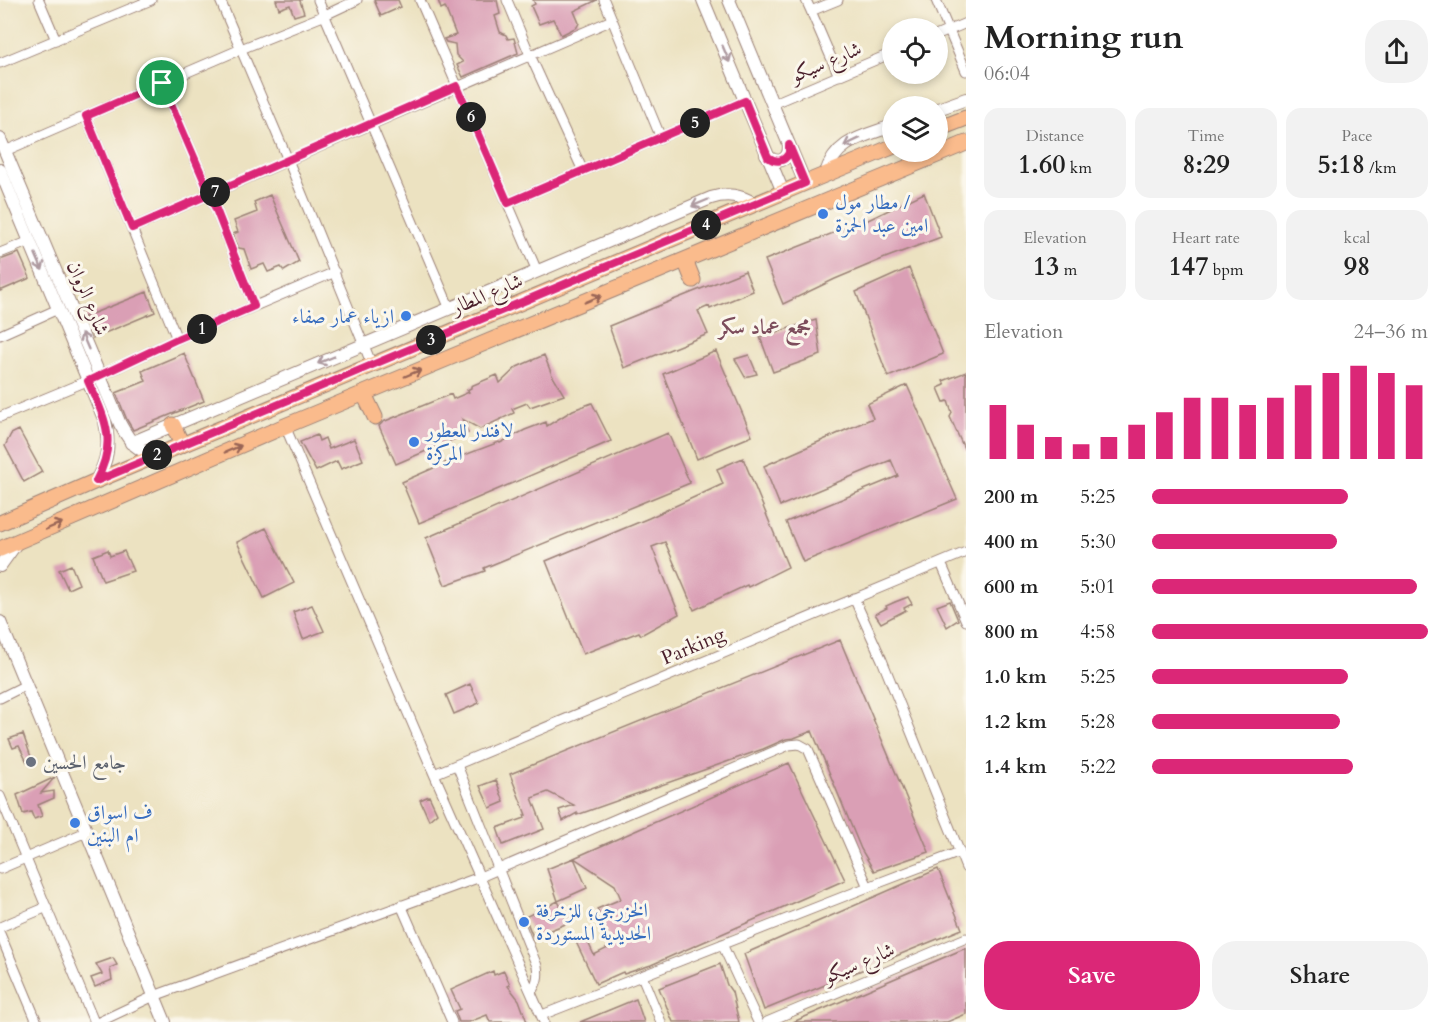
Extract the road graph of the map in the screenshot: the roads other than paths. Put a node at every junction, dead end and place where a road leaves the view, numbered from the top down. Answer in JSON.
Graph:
{"nodes":[{"id":1,"x":39,"y":0,"type":"edge"},
{"id":2,"x":151,"y":0,"type":"edge"},
{"id":3,"x":220,"y":0,"type":"edge"},
{"id":4,"x":318,"y":0,"type":"edge"},
{"id":5,"x":420,"y":0,"type":"edge"},
{"id":6,"x":507,"y":0,"type":"edge"},
{"id":7,"x":604,"y":0,"type":"edge"},
{"id":8,"x":703,"y":0,"type":"edge"},
{"id":9,"x":729,"y":0,"type":"edge"},
{"id":10,"x":806,"y":0,"type":"edge"},
{"id":11,"x":838,"y":0,"type":"edge"},
{"id":12,"x":936,"y":0,"type":"edge"},
{"id":13,"x":352,"y":1,"type":"edge"},
{"id":14,"x":132,"y":4,"type":"edge"},
{"id":15,"x":811,"y":11,"type":"junction"},
{"id":16,"x":323,"y":16,"type":"junction"},
{"id":17,"x":612,"y":20,"type":"junction"},
{"id":18,"x":966,"y":23,"type":"edge"},
{"id":19,"x":949,"y":30,"type":"junction"},
{"id":20,"x":56,"y":40,"type":"junction"},
{"id":21,"x":242,"y":49,"type":"junction"},
{"id":22,"x":530,"y":55,"type":"junction"},
{"id":23,"x":882,"y":57,"type":"edge"},
{"id":24,"x":0,"y":63,"type":"edge"},
{"id":25,"x":966,"y":71,"type":"edge"},
{"id":26,"x":839,"y":76,"type":"junction"},
{"id":27,"x":162,"y":83,"type":"junction"},
{"id":28,"x":457,"y":86,"type":"junction"},
{"id":29,"x":966,"y":99,"type":"edge"},
{"id":30,"x":745,"y":101,"type":"junction"},
{"id":31,"x":772,"y":104,"type":"junction"},
{"id":32,"x":948,"y":105,"type":"edge"},
{"id":33,"x":86,"y":116,"type":"junction"},
{"id":34,"x":960,"y":120,"type":"edge"},
{"id":35,"x":370,"y":124,"type":"junction"},
{"id":36,"x":882,"y":130,"type":"edge"},
{"id":37,"x":661,"y":138,"type":"junction"},
{"id":38,"x":0,"y":139,"type":"edge"},
{"id":39,"x":965,"y":144,"type":"edge"},
{"id":40,"x":789,"y":145,"type":"junction"},
{"id":41,"x":5,"y":151,"type":"junction"},
{"id":42,"x":882,"y":151,"type":"edge"},
{"id":43,"x":766,"y":154,"type":"junction"},
{"id":44,"x":288,"y":160,"type":"junction"},
{"id":45,"x":0,"y":170,"type":"edge"},
{"id":46,"x":583,"y":171,"type":"junction"},
{"id":47,"x":825,"y":175,"type":"junction"},
{"id":48,"x":805,"y":183,"type":"junction"},
{"id":49,"x":783,"y":192,"type":"junction"},
{"id":50,"x":210,"y":194,"type":"junction"},
{"id":51,"x":508,"y":203,"type":"junction"},
{"id":52,"x":755,"y":204,"type":"junction"},
{"id":53,"x":132,"y":228,"type":"junction"},
{"id":54,"x":30,"y":241,"type":"junction"},
{"id":55,"x":0,"y":253,"type":"edge"},
{"id":56,"x":685,"y":260,"type":"junction"},
{"id":57,"x":537,"y":271,"type":"junction"},
{"id":58,"x":334,"y":272,"type":"junction"},
{"id":59,"x":693,"y":280,"type":"dead end"},
{"id":60,"x":254,"y":306,"type":"junction"},
{"id":61,"x":58,"y":309,"type":"junction"},
{"id":62,"x":450,"y":309,"type":"junction"},
{"id":63,"x":0,"y":335,"type":"edge"},
{"id":64,"x":177,"y":339,"type":"junction"},
{"id":65,"x":363,"y":345,"type":"junction"},
{"id":66,"x":372,"y":365,"type":"junction"},
{"id":67,"x":94,"y":379,"type":"junction"},
{"id":68,"x":364,"y":394,"type":"junction"},
{"id":69,"x":0,"y":417,"type":"edge"},
{"id":70,"x":375,"y":417,"type":"dead end"},
{"id":71,"x":173,"y":425,"type":"junction"},
{"id":72,"x":285,"y":426,"type":"junction"},
{"id":73,"x":131,"y":443,"type":"junction"},
{"id":74,"x":182,"y":445,"type":"junction"},
{"id":75,"x":158,"y":454,"type":"junction"},
{"id":76,"x":96,"y":481,"type":"junction"},
{"id":77,"x":0,"y":523,"type":"edge"},
{"id":78,"x":18,"y":541,"type":"junction"},
{"id":79,"x":0,"y":549,"type":"edge"},
{"id":80,"x":966,"y":552,"type":"edge"},
{"id":81,"x":942,"y":562,"type":"junction"},
{"id":82,"x":0,"y":566,"type":"edge"},
{"id":83,"x":854,"y":598,"type":"junction"},
{"id":84,"x":966,"y":621,"type":"edge"},
{"id":85,"x":0,"y":622,"type":"edge"},
{"id":86,"x":26,"y":685,"type":"junction"},
{"id":87,"x":0,"y":698,"type":"edge"},
{"id":88,"x":457,"y":765,"type":"junction"},
{"id":89,"x":434,"y":774,"type":"junction"},
{"id":90,"x":0,"y":796,"type":"edge"},
{"id":91,"x":4,"y":813,"type":"edge"},
{"id":92,"x":86,"y":832,"type":"junction"},
{"id":93,"x":960,"y":852,"type":"junction"},
{"id":94,"x":26,"y":858,"type":"junction"},
{"id":95,"x":498,"y":868,"type":"junction"},
{"id":96,"x":966,"y":868,"type":"edge"},
{"id":97,"x":0,"y":869,"type":"edge"},
{"id":98,"x":480,"y":877,"type":"junction"},
{"id":99,"x":868,"y":887,"type":"junction"},
{"id":100,"x":401,"y":905,"type":"junction"},
{"id":101,"x":47,"y":907,"type":"junction"},
{"id":102,"x":0,"y":927,"type":"edge"},
{"id":103,"x":0,"y":934,"type":"edge"},
{"id":104,"x":966,"y":938,"type":"edge"},
{"id":105,"x":722,"y":944,"type":"junction"},
{"id":106,"x":642,"y":976,"type":"junction"},
{"id":107,"x":531,"y":992,"type":"junction"},
{"id":108,"x":154,"y":996,"type":"junction"},
{"id":109,"x":543,"y":1019,"type":"edge"},
{"id":110,"x":37,"y":1022,"type":"edge"},
{"id":111,"x":94,"y":1022,"type":"edge"},
{"id":112,"x":99,"y":1022,"type":"edge"},
{"id":113,"x":165,"y":1022,"type":"edge"},
{"id":114,"x":452,"y":1022,"type":"edge"},
{"id":115,"x":661,"y":1022,"type":"edge"},
{"id":116,"x":758,"y":1022,"type":"edge"},
{"id":117,"x":767,"y":1022,"type":"edge"}],
"edges":[{"from":1,"to":20,"type":"street"},
{"from":2,"to":14,"type":"street"},
{"from":3,"to":21,"type":"street"},
{"from":4,"to":16,"type":"street"},
{"from":5,"to":28,"type":"street"},
{"from":6,"to":22,"type":"street"},
{"from":7,"to":17,"type":"street"},
{"from":8,"to":30,"type":"street","one_way":true},
{"from":9,"to":31,"type":"street"},
{"from":10,"to":15,"type":"street"},
{"from":11,"to":15,"type":"street"},
{"from":12,"to":19,"type":"street"},
{"from":13,"to":16,"type":"street"},
{"from":14,"to":20,"type":"street"},
{"from":15,"to":26,"type":"street"},
{"from":16,"to":21,"type":"street"},
{"from":16,"to":35,"type":"street"},
{"from":17,"to":22,"type":"street"},
{"from":17,"to":37,"type":"street"},
{"from":18,"to":19,"type":"street"},
{"from":19,"to":25,"type":"street"},
{"from":20,"to":24,"type":"street"},
{"from":21,"to":27,"type":"street"},
{"from":21,"to":44,"type":"street"},
{"from":22,"to":28,"type":"street"},
{"from":22,"to":46,"type":"street"},
{"from":23,"to":26,"type":"street","name":"شارع سيكو"},
{"from":26,"to":31,"type":"street","name":"شارع سيكو"},
{"from":27,"to":33,"type":"street"},
{"from":27,"to":50,"type":"street"},
{"from":28,"to":35,"type":"street"},
{"from":28,"to":51,"type":"street"},
{"from":29,"to":32,"type":"street"},
{"from":30,"to":37,"type":"street"},
{"from":30,"to":43,"type":"street"},
{"from":31,"to":40,"type":"street"},
{"from":33,"to":41,"type":"street"},
{"from":33,"to":53,"type":"street"},
{"from":34,"to":39,"type":"main road"},
{"from":35,"to":44,"type":"street"},
{"from":35,"to":62,"type":"street"},
{"from":36,"to":47,"type":"street","one_way":true},
{"from":37,"to":46,"type":"street"},
{"from":38,"to":41,"type":"street","name":"شارع الروان"},
{"from":39,"to":56,"type":"main road"},
{"from":40,"to":43,"type":"street"},
{"from":40,"to":48,"type":"street"},
{"from":67,"to":41,"type":"street","name":"شارع الروان","one_way":true},
{"from":42,"to":47,"type":"main road","name":"شارع المطار"},
{"from":43,"to":49,"type":"street"},
{"from":44,"to":50,"type":"street"},
{"from":44,"to":58,"type":"street"},
{"from":45,"to":54,"type":"street","name":"شارع الروان"},
{"from":46,"to":51,"type":"street"},
{"from":47,"to":48,"type":"main road","name":"شارع المطار"},
{"from":48,"to":49,"type":"main road","name":"شارع المطار"},
{"from":49,"to":52,"type":"main road","name":"شارع المطار"},
{"from":50,"to":53,"type":"street"},
{"from":50,"to":60,"type":"street"},
{"from":51,"to":57,"type":"street"},
{"from":52,"to":57,"type":"street","one_way":true},
{"from":52,"to":66,"type":"main road","name":"شارع المطار"},
{"from":53,"to":64,"type":"street"},
{"from":54,"to":55,"type":"street"},
{"from":54,"to":61,"type":"street","name":"شارع الروان","one_way":true},
{"from":56,"to":59,"type":"main road"},
{"from":68,"to":56,"type":"main road","one_way":true},
{"from":57,"to":62,"type":"street"},
{"from":58,"to":60,"type":"street"},
{"from":58,"to":65,"type":"street"},
{"from":60,"to":64,"type":"street"},
{"from":61,"to":63,"type":"street"},
{"from":61,"to":67,"type":"street","name":"شارع الروان"},
{"from":62,"to":65,"type":"street"},
{"from":64,"to":67,"type":"street"},
{"from":65,"to":66,"type":"street"},
{"from":65,"to":71,"type":"street","one_way":true},
{"from":66,"to":74,"type":"main road","name":"شارع المطار"},
{"from":67,"to":69,"type":"street"},
{"from":67,"to":73,"type":"street","name":"شارع الروان"},
{"from":67,"to":76,"type":"street","name":"شارع الروان"},
{"from":68,"to":70,"type":"main road"},
{"from":68,"to":72,"type":"main road"},
{"from":71,"to":73,"type":"street"},
{"from":71,"to":74,"type":"main road"},
{"from":78,"to":72,"type":"main road","one_way":true},
{"from":72,"to":89,"type":"street"},
{"from":73,"to":75,"type":"street"},
{"from":74,"to":75,"type":"main road","name":"شارع المطار"},
{"from":75,"to":76,"type":"main road","name":"شارع المطار"},
{"from":76,"to":77,"type":"main road","name":"شارع المطار"},
{"from":78,"to":79,"type":"main road"},
{"from":78,"to":82,"type":"street"},
{"from":80,"to":81,"type":"street","name":"Parking"},
{"from":81,"to":83,"type":"street","name":"Parking"},
{"from":81,"to":84,"type":"street"},
{"from":83,"to":88,"type":"street","name":"Parking"},
{"from":83,"to":93,"type":"street"},
{"from":85,"to":86,"type":"street"},
{"from":86,"to":87,"type":"street"},
{"from":86,"to":92,"type":"street"},
{"from":88,"to":89,"type":"street","name":"Parking"},
{"from":88,"to":95,"type":"street"},
{"from":89,"to":98,"type":"street"},
{"from":90,"to":91,"type":"street"},
{"from":91,"to":94,"type":"street"},
{"from":92,"to":94,"type":"street"},
{"from":92,"to":108,"type":"street"},
{"from":93,"to":96,"type":"street"},
{"from":93,"to":99,"type":"street"},
{"from":94,"to":97,"type":"street"},
{"from":94,"to":101,"type":"street"},
{"from":95,"to":98,"type":"street"},
{"from":95,"to":99,"type":"street"},
{"from":95,"to":107,"type":"street"},
{"from":98,"to":100,"type":"street"},
{"from":98,"to":107,"type":"street"},
{"from":99,"to":105,"type":"street"},
{"from":100,"to":108,"type":"street"},
{"from":100,"to":114,"type":"street"},
{"from":101,"to":102,"type":"street"},
{"from":101,"to":111,"type":"street"},
{"from":103,"to":110,"type":"street"},
{"from":104,"to":117,"type":"street","name":"شارع سيكو"},
{"from":105,"to":106,"type":"street"},
{"from":105,"to":116,"type":"street"},
{"from":106,"to":109,"type":"street"},
{"from":106,"to":115,"type":"street"},
{"from":107,"to":109,"type":"street"},
{"from":108,"to":112,"type":"street"},
{"from":108,"to":113,"type":"street"}]}
